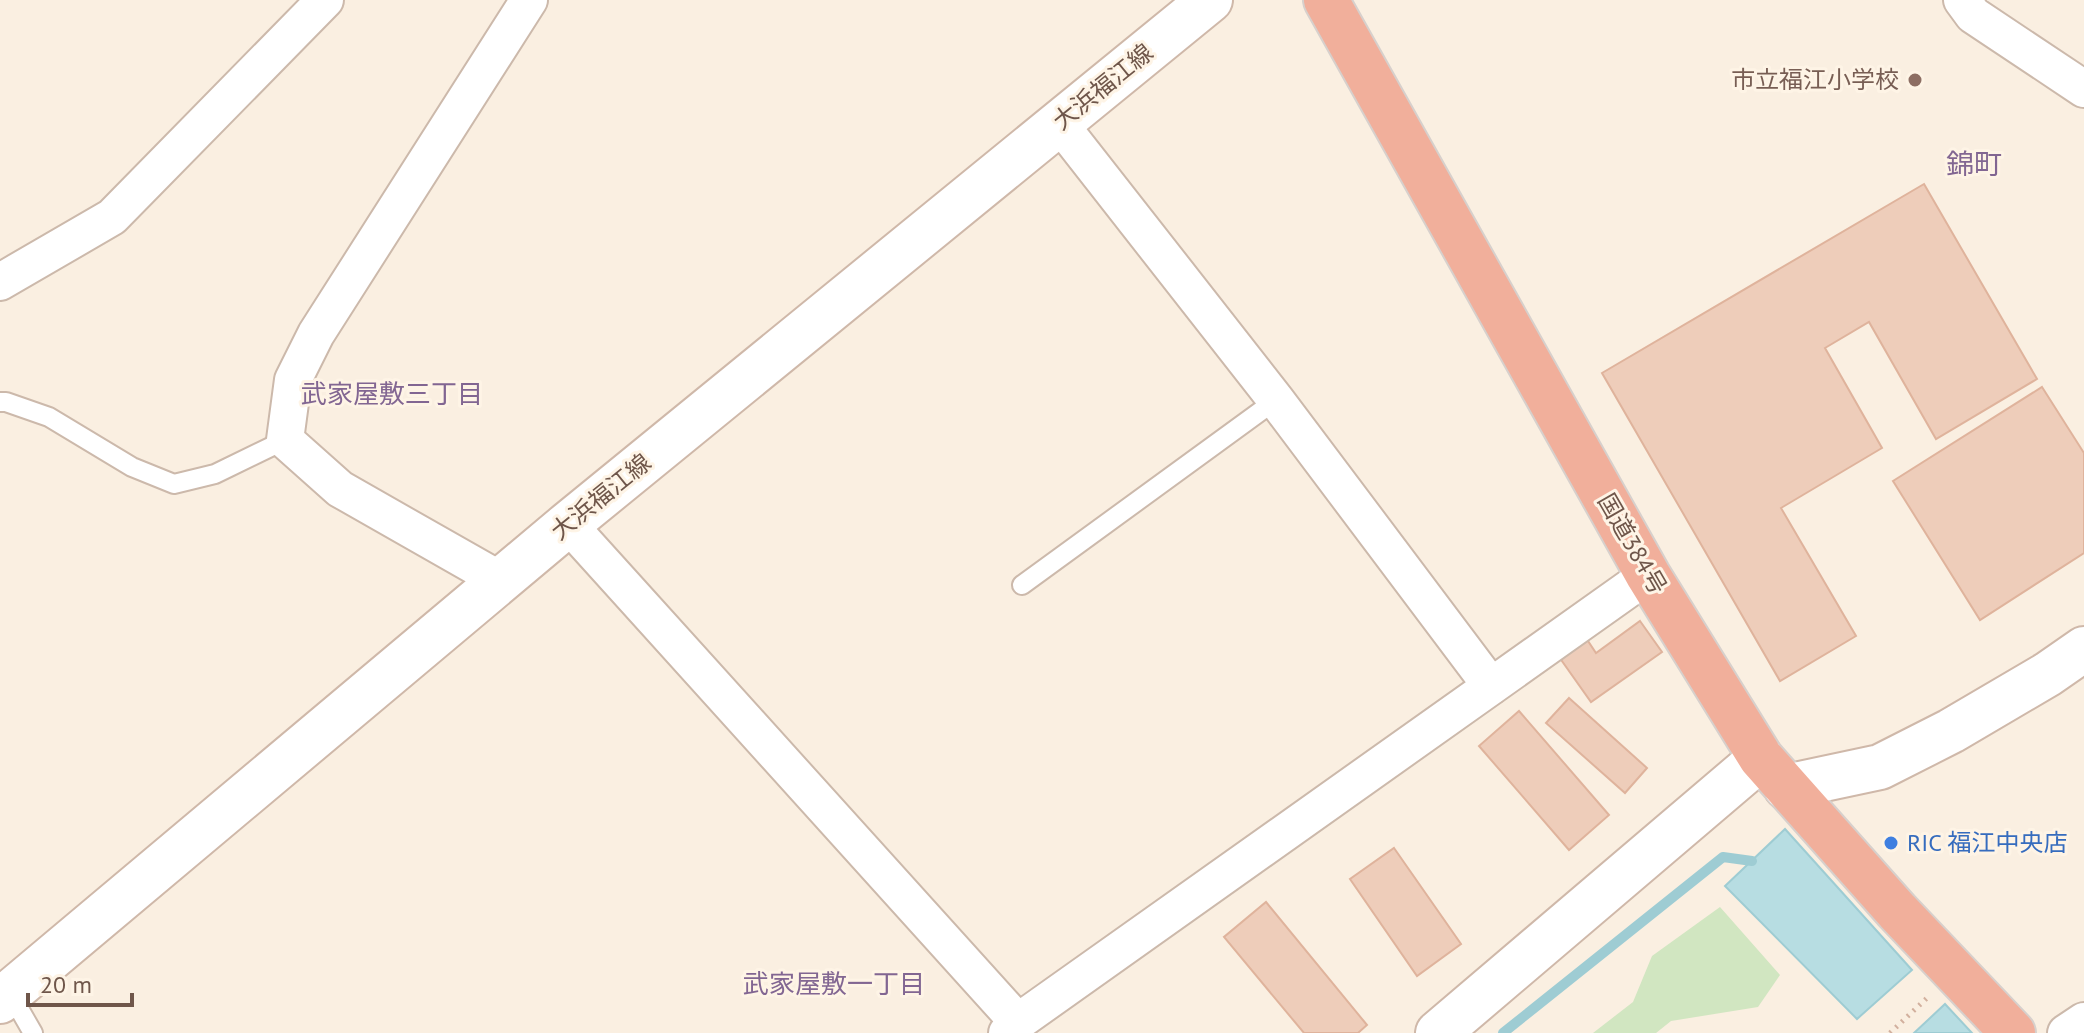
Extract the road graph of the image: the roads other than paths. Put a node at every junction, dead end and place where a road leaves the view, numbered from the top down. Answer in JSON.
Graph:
{"nodes":[{"id":1,"x":325,"y":0,"type":"edge"},
{"id":2,"x":529,"y":0,"type":"edge"},
{"id":3,"x":1210,"y":0,"type":"edge"},
{"id":4,"x":1326,"y":0,"type":"edge"},
{"id":5,"x":1962,"y":0,"type":"edge"},
{"id":6,"x":2084,"y":89,"type":"edge"},
{"id":7,"x":1059,"y":123,"type":"junction"},
{"id":8,"x":0,"y":282,"type":"edge"},
{"id":9,"x":1276,"y":400,"type":"junction"},
{"id":10,"x":0,"y":402,"type":"edge"},
{"id":11,"x":285,"y":440,"type":"junction"},
{"id":12,"x":568,"y":524,"type":"junction"},
{"id":13,"x":1648,"y":575,"type":"junction"},
{"id":14,"x":500,"y":580,"type":"junction"},
{"id":15,"x":1022,"y":585,"type":"dead end"},
{"id":16,"x":2084,"y":649,"type":"edge"},
{"id":17,"x":1491,"y":686,"type":"junction"},
{"id":18,"x":1774,"y":773,"type":"junction"},
{"id":19,"x":3,"y":992,"type":"edge"},
{"id":20,"x":2084,"y":1021,"type":"edge"},
{"id":21,"x":1012,"y":1027,"type":"edge"},
{"id":22,"x":33,"y":1033,"type":"edge"},
{"id":23,"x":1438,"y":1033,"type":"edge"},
{"id":24,"x":2013,"y":1033,"type":"edge"},
{"id":25,"x":2066,"y":1033,"type":"edge"}],
"edges":[{"from":1,"to":8,"type":"street"},
{"from":2,"to":11,"type":"street"},
{"from":3,"to":7,"type":"main road","name":"大浜福江線"},
{"from":4,"to":13,"type":"highway","name":"国道384号"},
{"from":5,"to":6,"type":"street"},
{"from":7,"to":9,"type":"street"},
{"from":7,"to":12,"type":"main road","name":"大浜福江線"},
{"from":9,"to":15,"type":"lane"},
{"from":9,"to":17,"type":"street"},
{"from":10,"to":11,"type":"lane"},
{"from":11,"to":14,"type":"street"},
{"from":12,"to":14,"type":"main road","name":"大浜福江線"},
{"from":12,"to":21,"type":"street"},
{"from":13,"to":17,"type":"street"},
{"from":13,"to":18,"type":"highway","name":"国道384号"},
{"from":14,"to":19,"type":"main road","name":"大浜福江線"},
{"from":16,"to":18,"type":"main road"},
{"from":17,"to":21,"type":"street"},
{"from":18,"to":23,"type":"main road"},
{"from":18,"to":24,"type":"highway","name":"国道384号"},
{"from":19,"to":22,"type":"lane"},
{"from":20,"to":25,"type":"street"}]}
